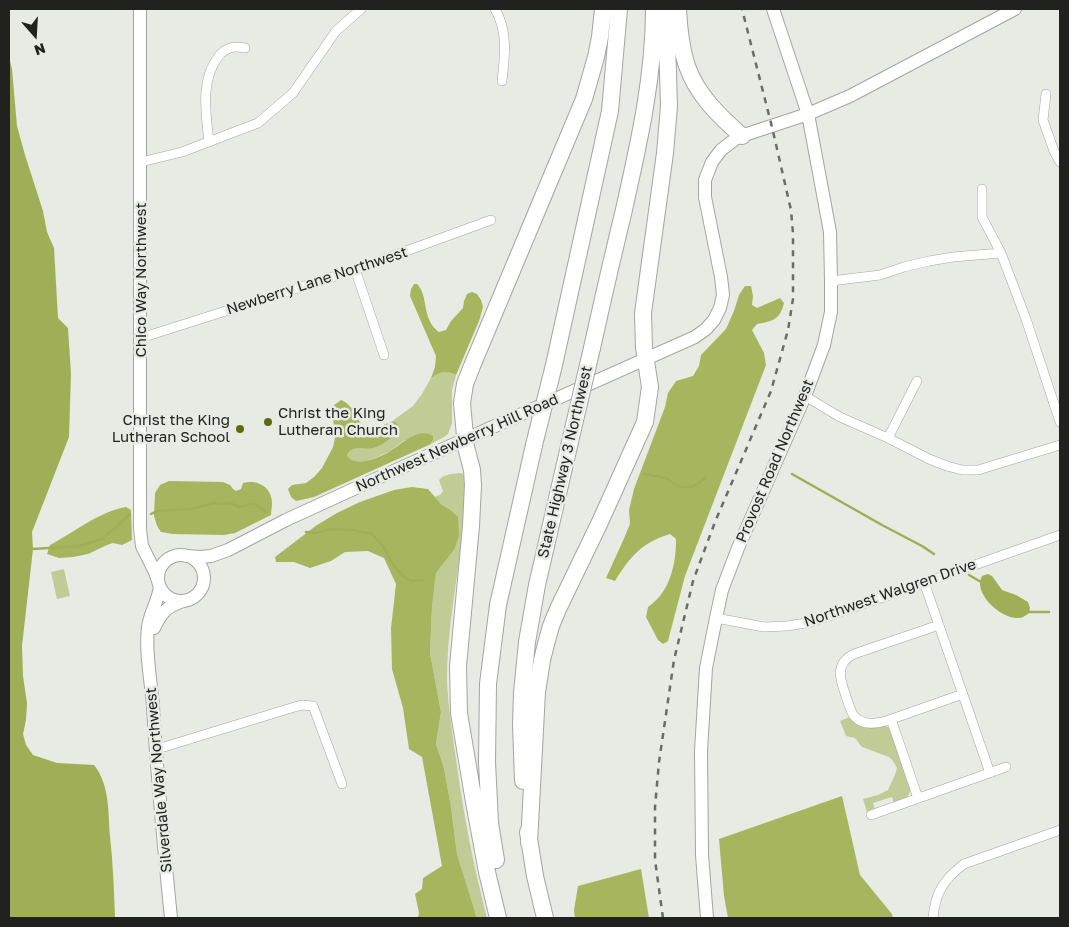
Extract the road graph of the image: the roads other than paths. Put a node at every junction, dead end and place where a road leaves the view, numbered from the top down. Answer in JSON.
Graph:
{"nodes":[{"id":1,"x":140,"y":9,"type":"edge"},
{"id":2,"x":361,"y":9,"type":"edge"},
{"id":3,"x":495,"y":9,"type":"edge"},
{"id":4,"x":602,"y":9,"type":"edge"},
{"id":5,"x":620,"y":9,"type":"edge"},
{"id":6,"x":654,"y":9,"type":"edge"},
{"id":7,"x":666,"y":9,"type":"edge"},
{"id":8,"x":678,"y":9,"type":"edge"},
{"id":9,"x":773,"y":9,"type":"edge"},
{"id":10,"x":1015,"y":9,"type":"edge"},
{"id":11,"x":245,"y":48,"type":"dead end"},
{"id":12,"x":502,"y":81,"type":"dead end"},
{"id":13,"x":1046,"y":94,"type":"dead end"},
{"id":14,"x":808,"y":114,"type":"junction"},
{"id":15,"x":742,"y":136,"type":"junction"},
{"id":16,"x":209,"y":142,"type":"junction"},
{"id":17,"x":141,"y":162,"type":"junction"},
{"id":18,"x":1060,"y":162,"type":"edge"},
{"id":19,"x":982,"y":189,"type":"dead end"},
{"id":20,"x":491,"y":220,"type":"dead end"},
{"id":21,"x":1001,"y":253,"type":"junction"},
{"id":22,"x":356,"y":269,"type":"junction"},
{"id":23,"x":831,"y":281,"type":"junction"},
{"id":24,"x":141,"y":338,"type":"junction"},
{"id":25,"x":384,"y":355,"type":"dead end"},
{"id":26,"x":646,"y":360,"type":"junction"},
{"id":27,"x":917,"y":381,"type":"dead end"},
{"id":28,"x":805,"y":396,"type":"junction"},
{"id":29,"x":1060,"y":422,"type":"edge"},
{"id":30,"x":888,"y":438,"type":"junction"},
{"id":31,"x":465,"y":440,"type":"junction"},
{"id":32,"x":1060,"y":445,"type":"edge"},
{"id":33,"x":1060,"y":535,"type":"edge"},
{"id":34,"x":144,"y":550,"type":"junction"},
{"id":35,"x":228,"y":550,"type":"junction"},
{"id":36,"x":180,"y":556,"type":"junction"},
{"id":37,"x":924,"y":582,"type":"junction"},
{"id":38,"x":204,"y":583,"type":"junction"},
{"id":39,"x":159,"y":584,"type":"junction"},
{"id":40,"x":183,"y":602,"type":"junction"},
{"id":41,"x":716,"y":618,"type":"junction"},
{"id":42,"x":939,"y":624,"type":"junction"},
{"id":43,"x":147,"y":641,"type":"junction"},
{"id":44,"x":963,"y":694,"type":"junction"},
{"id":45,"x":890,"y":719,"type":"junction"},
{"id":46,"x":155,"y":748,"type":"junction"},
{"id":47,"x":1006,"y":767,"type":"dead end"},
{"id":48,"x":990,"y":773,"type":"junction"},
{"id":49,"x":342,"y":784,"type":"dead end"},
{"id":50,"x":918,"y":798,"type":"junction"},
{"id":51,"x":871,"y":814,"type":"dead end"},
{"id":52,"x":1060,"y":830,"type":"edge"},
{"id":53,"x":529,"y":843,"type":"junction"},
{"id":54,"x":171,"y":918,"type":"edge"},
{"id":55,"x":498,"y":918,"type":"edge"},
{"id":56,"x":508,"y":918,"type":"edge"},
{"id":57,"x":545,"y":918,"type":"edge"},
{"id":58,"x":707,"y":918,"type":"edge"},
{"id":59,"x":933,"y":918,"type":"edge"}],
"edges":[{"from":1,"to":17,"type":"main road","name":"Chico Way Northwest"},
{"from":2,"to":16,"type":"street"},
{"from":3,"to":12,"type":"street"},
{"from":4,"to":31,"type":"highway"},
{"from":5,"to":56,"type":"highway","bridge":true},
{"from":6,"to":53,"type":"highway","name":"State Highway 3 Northwest","bridge":true},
{"from":7,"to":26,"type":"highway"},
{"from":8,"to":15,"type":"highway"},
{"from":9,"to":14,"type":"main road","name":"Provost Road Northwest"},
{"from":10,"to":14,"type":"main road","name":"Northwest Newberry Hill Road"},
{"from":11,"to":16,"type":"street"},
{"from":13,"to":18,"type":"street"},
{"from":14,"to":15,"type":"main road","name":"Northwest Newberry Hill Road"},
{"from":14,"to":23,"type":"main road","name":"Provost Road Northwest"},
{"from":15,"to":26,"type":"main road","name":"Northwest Newberry Hill Road"},
{"from":16,"to":17,"type":"street"},
{"from":17,"to":24,"type":"main road","name":"Chico Way Northwest"},
{"from":19,"to":21,"type":"street"},
{"from":20,"to":22,"type":"street","name":"Newberry Lane Northwest"},
{"from":21,"to":23,"type":"street"},
{"from":21,"to":29,"type":"street"},
{"from":22,"to":24,"type":"street","name":"Newberry Lane Northwest"},
{"from":22,"to":25,"type":"street"},
{"from":23,"to":28,"type":"main road","name":"Provost Road Northwest"},
{"from":24,"to":34,"type":"main road","name":"Chico Way Northwest"},
{"from":26,"to":31,"type":"main road","name":"Northwest Newberry Hill Road"},
{"from":26,"to":53,"type":"highway"},
{"from":27,"to":30,"type":"street"},
{"from":28,"to":30,"type":"street"},
{"from":28,"to":41,"type":"main road","name":"Provost Road Northwest"},
{"from":30,"to":32,"type":"street"},
{"from":31,"to":35,"type":"main road","name":"Northwest Newberry Hill Road"},
{"from":31,"to":55,"type":"highway"},
{"from":33,"to":37,"type":"street","name":"Northwest Walgren Drive"},
{"from":34,"to":36,"type":"main road"},
{"from":34,"to":39,"type":"main road","name":"Chico Way Northwest"},
{"from":35,"to":36,"type":"main road","name":"Northwest Newberry Hill Road"},
{"from":35,"to":38,"type":"main road","name":"Northwest Newberry Hill Road"},
{"from":36,"to":38,"type":"main road"},
{"from":36,"to":39,"type":"main road"},
{"from":37,"to":41,"type":"street","name":"Northwest Walgren Drive"},
{"from":37,"to":42,"type":"street"},
{"from":38,"to":40,"type":"main road"},
{"from":39,"to":40,"type":"main road"},
{"from":39,"to":43,"type":"main road","name":"Silverdale Way Northwest"},
{"from":40,"to":43,"type":"main road","name":"Silverdale Way Northwest"},
{"from":41,"to":58,"type":"main road","name":"Provost Road Northwest"},
{"from":42,"to":44,"type":"street"},
{"from":42,"to":45,"type":"street"},
{"from":43,"to":46,"type":"main road","name":"Silverdale Way Northwest"},
{"from":44,"to":45,"type":"street"},
{"from":44,"to":48,"type":"street"},
{"from":45,"to":50,"type":"street"},
{"from":46,"to":49,"type":"street"},
{"from":46,"to":54,"type":"main road","name":"Silverdale Way Northwest"},
{"from":47,"to":48,"type":"street"},
{"from":48,"to":50,"type":"street"},
{"from":50,"to":51,"type":"street"},
{"from":52,"to":59,"type":"street"},
{"from":53,"to":57,"type":"highway","name":"State Highway 3 Northwest"}]}
